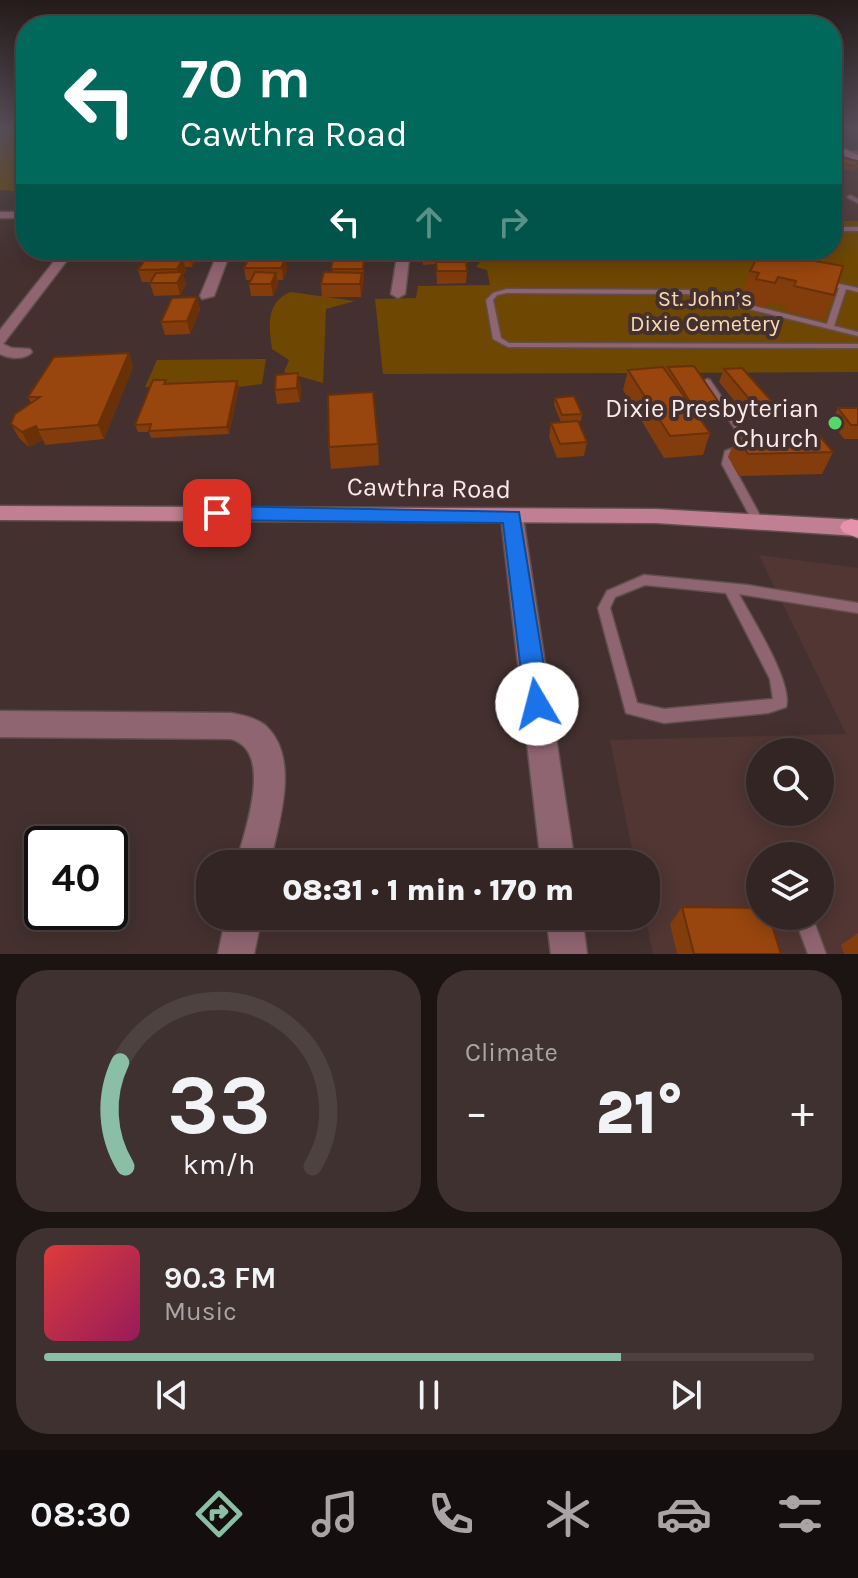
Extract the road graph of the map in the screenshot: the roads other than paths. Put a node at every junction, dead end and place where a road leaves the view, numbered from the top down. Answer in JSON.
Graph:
{"nodes":[{"id":1,"x":850,"y":197,"type":"dead end"},
{"id":2,"x":858,"y":201,"type":"edge"},
{"id":3,"x":61,"y":260,"type":"edge"},
{"id":4,"x":221,"y":260,"type":"edge"},
{"id":5,"x":403,"y":260,"type":"edge"},
{"id":6,"x":815,"y":280,"type":"edge"},
{"id":7,"x":843,"y":287,"type":"junction"},
{"id":8,"x":858,"y":290,"type":"edge"},
{"id":9,"x":398,"y":294,"type":"dead end"},
{"id":10,"x":207,"y":296,"type":"dead end"},
{"id":11,"x":830,"y":327,"type":"junction"},
{"id":12,"x":858,"y":334,"type":"edge"},
{"id":13,"x":0,"y":340,"type":"edge"},
{"id":14,"x":858,"y":346,"type":"edge"},
{"id":15,"x":0,"y":348,"type":"edge"},
{"id":16,"x":24,"y":352,"type":"dead end"},
{"id":17,"x":707,"y":382,"type":"edge"},
{"id":18,"x":752,"y":447,"type":"junction"},
{"id":19,"x":768,"y":447,"type":"edge"},
{"id":20,"x":0,"y":513,"type":"edge"},
{"id":21,"x":512,"y":517,"type":"junction"},
{"id":22,"x":758,"y":521,"type":"junction"},
{"id":23,"x":856,"y":528,"type":"edge"},
{"id":24,"x":730,"y":588,"type":"junction"},
{"id":25,"x":858,"y":608,"type":"edge"},
{"id":26,"x":0,"y":724,"type":"edge"},
{"id":27,"x":256,"y":850,"type":"edge"},
{"id":28,"x":556,"y":850,"type":"edge"},
{"id":29,"x":241,"y":930,"type":"edge"},
{"id":30,"x":566,"y":930,"type":"edge"},
{"id":31,"x":808,"y":930,"type":"edge"},
{"id":32,"x":236,"y":954,"type":"edge"},
{"id":33,"x":569,"y":954,"type":"edge"},
{"id":34,"x":817,"y":954,"type":"edge"}],
"edges":[{"from":1,"to":2,"type":"lane"},
{"from":3,"to":13,"type":"street"},
{"from":4,"to":10,"type":"street"},
{"from":5,"to":9,"type":"street"},
{"from":6,"to":7,"type":"lane"},
{"from":7,"to":8,"type":"lane"},
{"from":7,"to":11,"type":"lane"},
{"from":11,"to":12,"type":"lane"},
{"from":11,"to":14,"type":"lane"},
{"from":15,"to":16,"type":"street"},
{"from":17,"to":18,"type":"lane"},
{"from":18,"to":19,"type":"lane"},
{"from":18,"to":22,"type":"lane"},
{"from":20,"to":21,"type":"main road","name":"Cawthra Road"},
{"from":21,"to":22,"type":"main road","name":"Cawthra Road"},
{"from":21,"to":28,"type":"street"},
{"from":22,"to":23,"type":"main road","name":"Cawthra Road"},
{"from":24,"to":24,"type":"lane"},
{"from":24,"to":25,"type":"lane"},
{"from":26,"to":27,"type":"street"},
{"from":29,"to":32,"type":"street"},
{"from":30,"to":33,"type":"street"},
{"from":31,"to":34,"type":"lane"}]}
